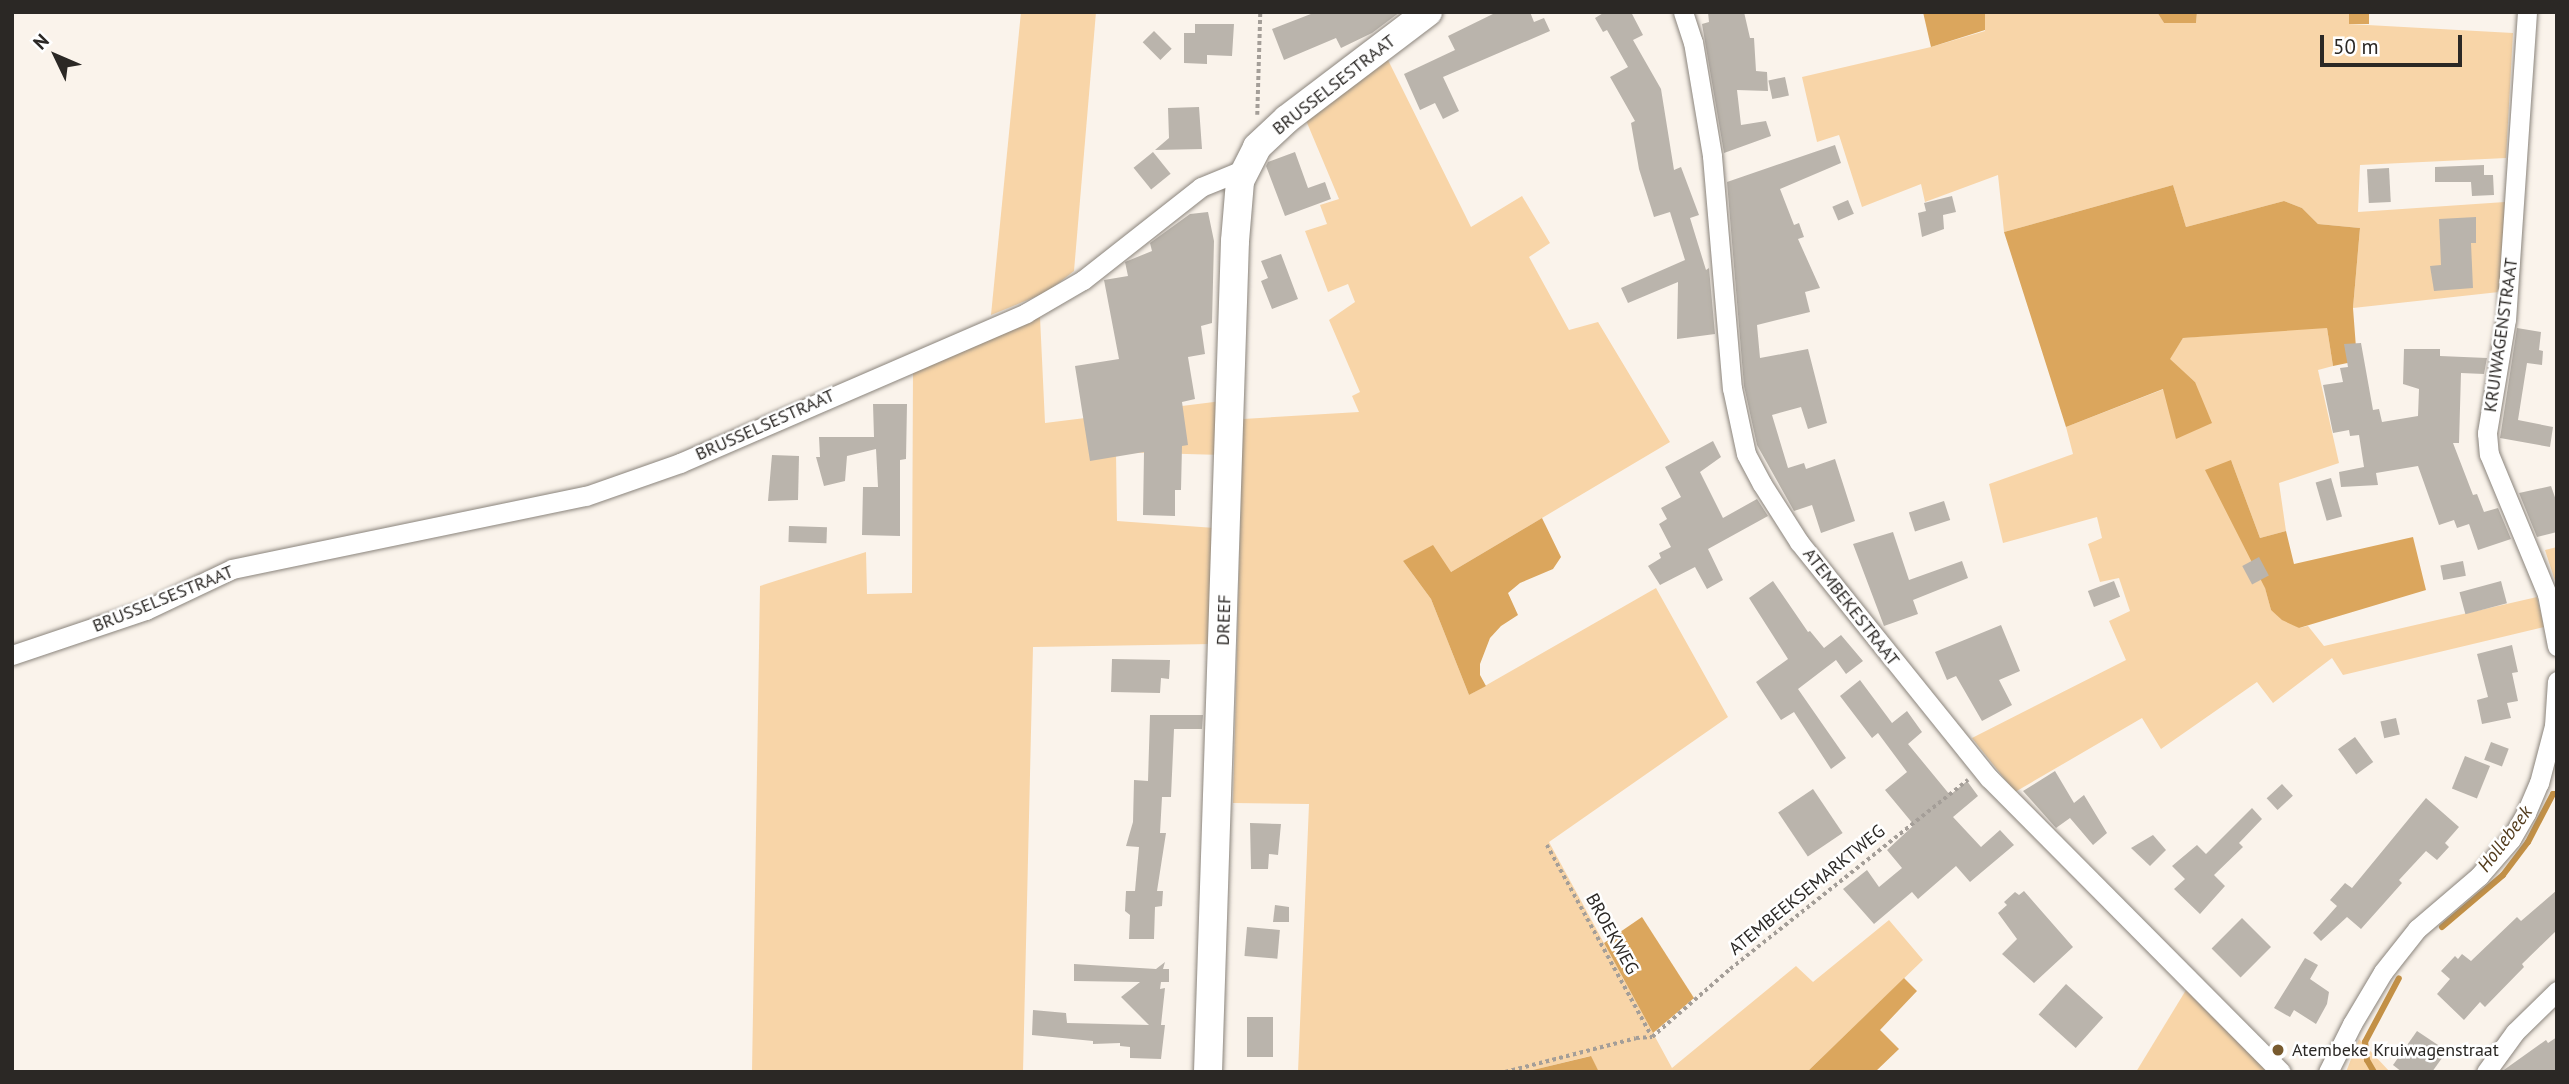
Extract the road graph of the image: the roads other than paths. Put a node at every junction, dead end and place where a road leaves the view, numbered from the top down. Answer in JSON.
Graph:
{"nodes":[{"id":1,"x":1428,"y":12,"type":"edge"},
{"id":2,"x":1683,"y":12,"type":"edge"},
{"id":3,"x":2527,"y":12,"type":"edge"},
{"id":4,"x":1251,"y":158,"type":"junction"},
{"id":5,"x":2557,"y":646,"type":"edge"},
{"id":6,"x":12,"y":655,"type":"edge"},
{"id":7,"x":2557,"y":681,"type":"edge"},
{"id":8,"x":2557,"y":991,"type":"edge"},
{"id":9,"x":1208,"y":1072,"type":"edge"},
{"id":10,"x":2281,"y":1072,"type":"edge"},
{"id":11,"x":2329,"y":1072,"type":"edge"},
{"id":12,"x":2486,"y":1072,"type":"edge"}],
"edges":[{"from":1,"to":4,"type":"street","name":"BRUSSELSESTRAAT"},
{"from":2,"to":10,"type":"street","name":"ATEMBEKESTRAAT"},
{"from":3,"to":5,"type":"street","name":"KRUIWAGENSTRAAT"},
{"from":4,"to":6,"type":"street","name":"BRUSSELSESTRAAT"},
{"from":4,"to":9,"type":"street","name":"DREEF"},
{"from":7,"to":11,"type":"street"},
{"from":8,"to":12,"type":"street"}]}
